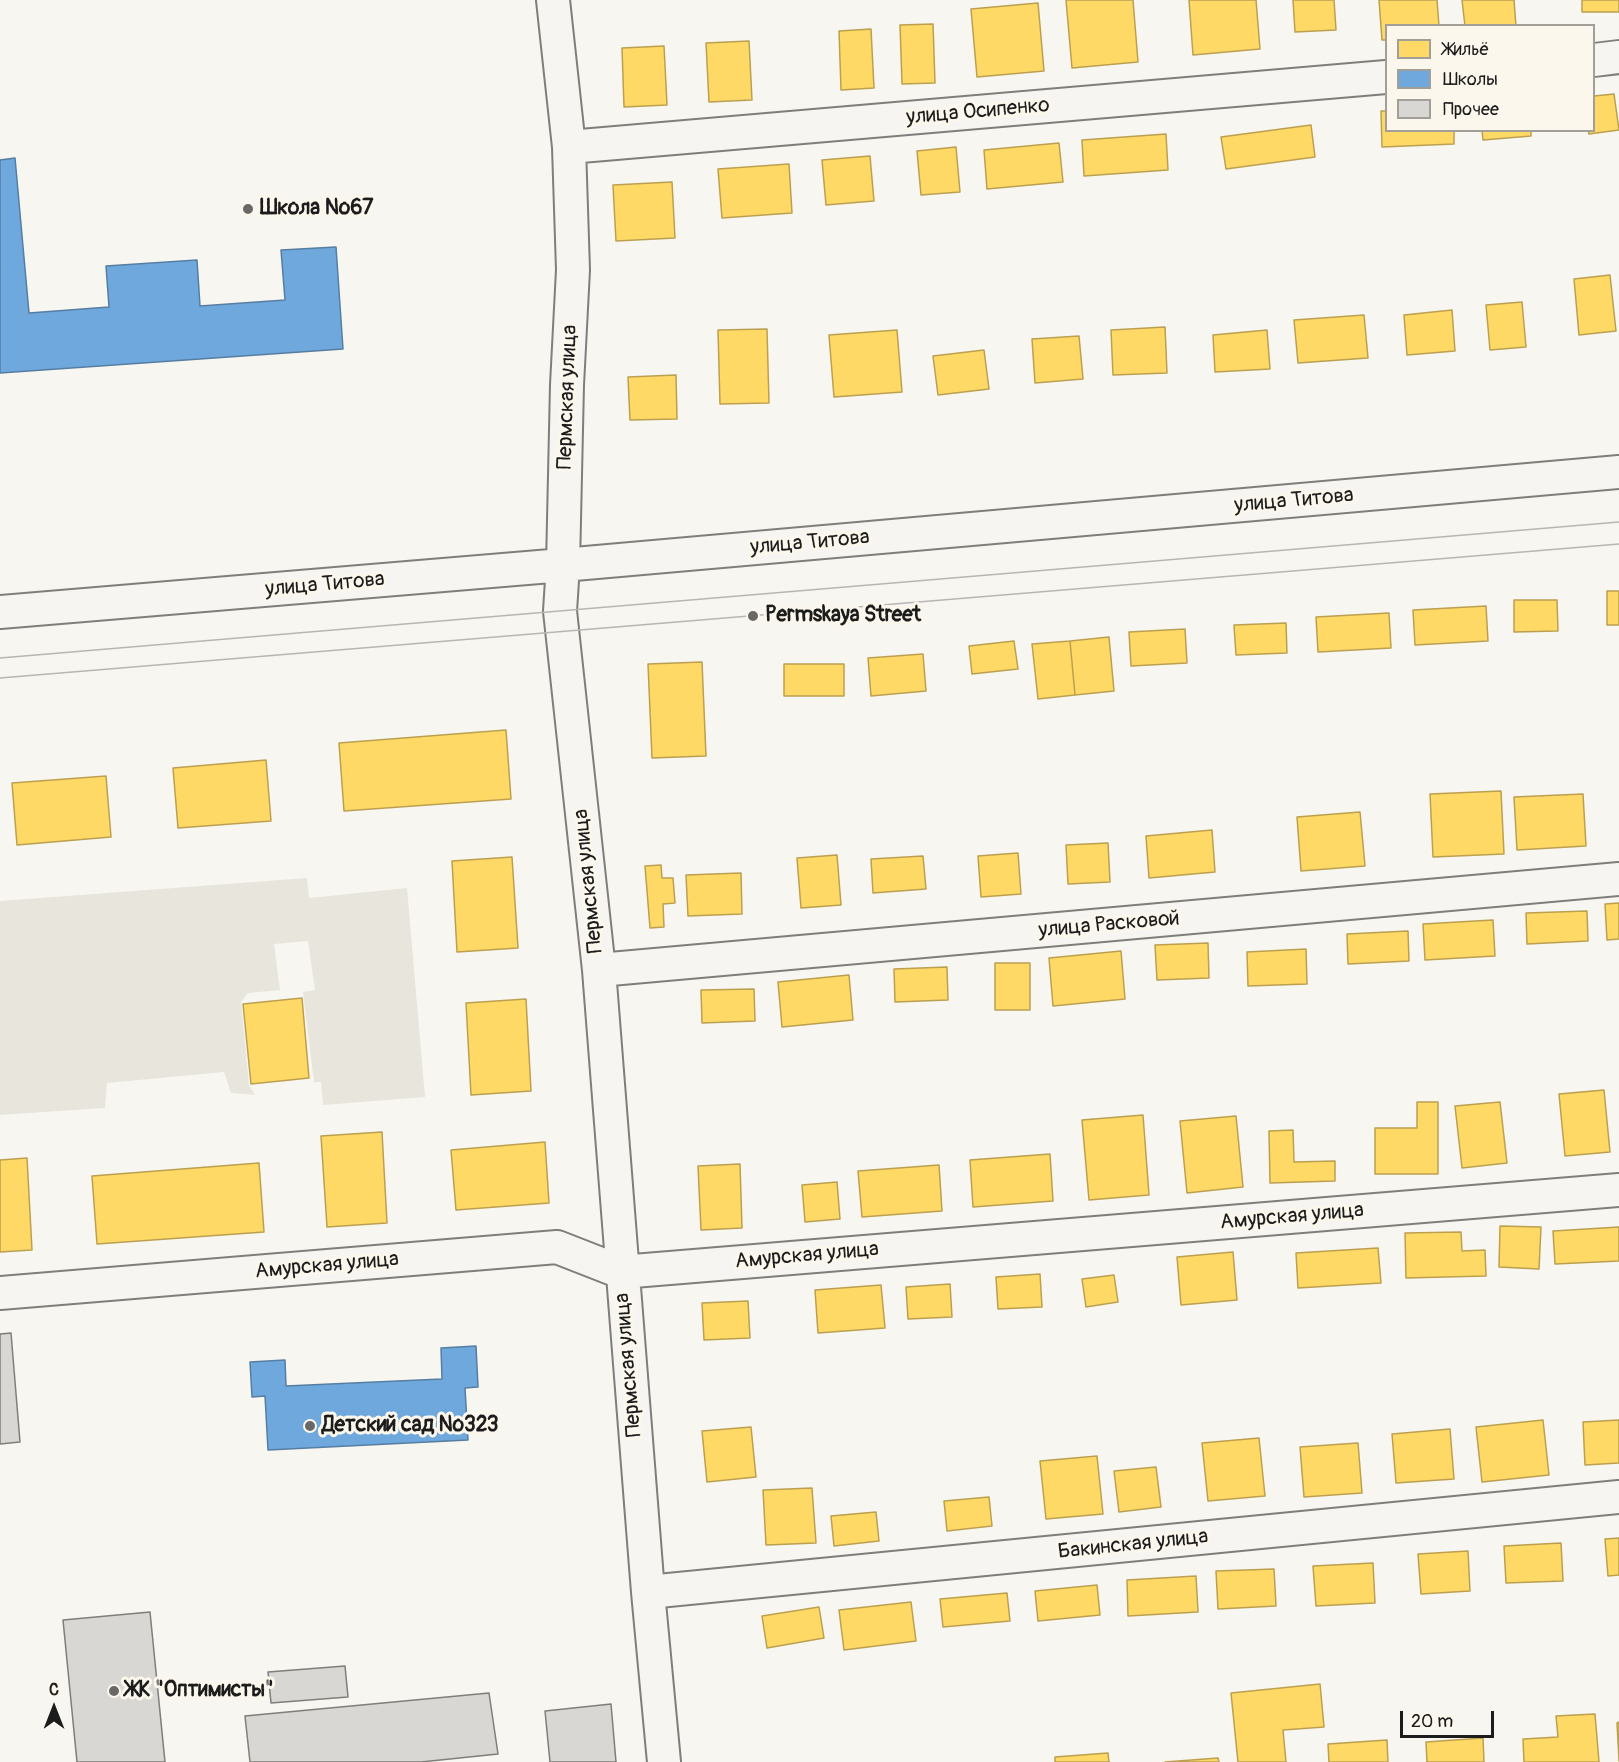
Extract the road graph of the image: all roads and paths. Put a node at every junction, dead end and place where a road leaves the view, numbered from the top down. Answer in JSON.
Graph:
{"nodes":[{"id":1,"x":553,"y":0,"type":"edge"},
{"id":2,"x":1619,"y":57,"type":"edge"},
{"id":3,"x":1595,"y":60,"type":"edge"},
{"id":4,"x":1385,"y":77,"type":"edge"},
{"id":5,"x":569,"y":147,"type":"junction"},
{"id":6,"x":1619,"y":472,"type":"edge"},
{"id":7,"x":563,"y":565,"type":"junction"},
{"id":8,"x":0,"y":612,"type":"edge"},
{"id":9,"x":1619,"y":879,"type":"edge"},
{"id":10,"x":599,"y":970,"type":"junction"},
{"id":11,"x":1619,"y":1190,"type":"edge"},
{"id":12,"x":621,"y":1272,"type":"junction"},
{"id":13,"x":0,"y":1293,"type":"edge"},
{"id":14,"x":1619,"y":1497,"type":"edge"},
{"id":15,"x":648,"y":1592,"type":"junction"},
{"id":16,"x":664,"y":1762,"type":"edge"}],
"edges":[{"from":1,"to":5,"type":"street","name":"Пермская улица"},
{"from":2,"to":3,"type":"street"},
{"from":4,"to":5,"type":"street","name":"улица Осипенко"},
{"from":5,"to":7,"type":"street","name":"Пермская улица"},
{"from":6,"to":7,"type":"street","name":"улица Титова"},
{"from":7,"to":8,"type":"street","name":"улица Титова"},
{"from":7,"to":10,"type":"street","name":"Пермская улица"},
{"from":9,"to":10,"type":"street","name":"улица Расковой"},
{"from":10,"to":12,"type":"street","name":"Пермская улица"},
{"from":11,"to":12,"type":"street","name":"Амурская улица"},
{"from":12,"to":13,"type":"street","name":"Амурская улица"},
{"from":12,"to":15,"type":"street","name":"Пермская улица"},
{"from":14,"to":15,"type":"street","name":"Бакинская улица"},
{"from":15,"to":16,"type":"street","name":"Пермская улица"}]}
